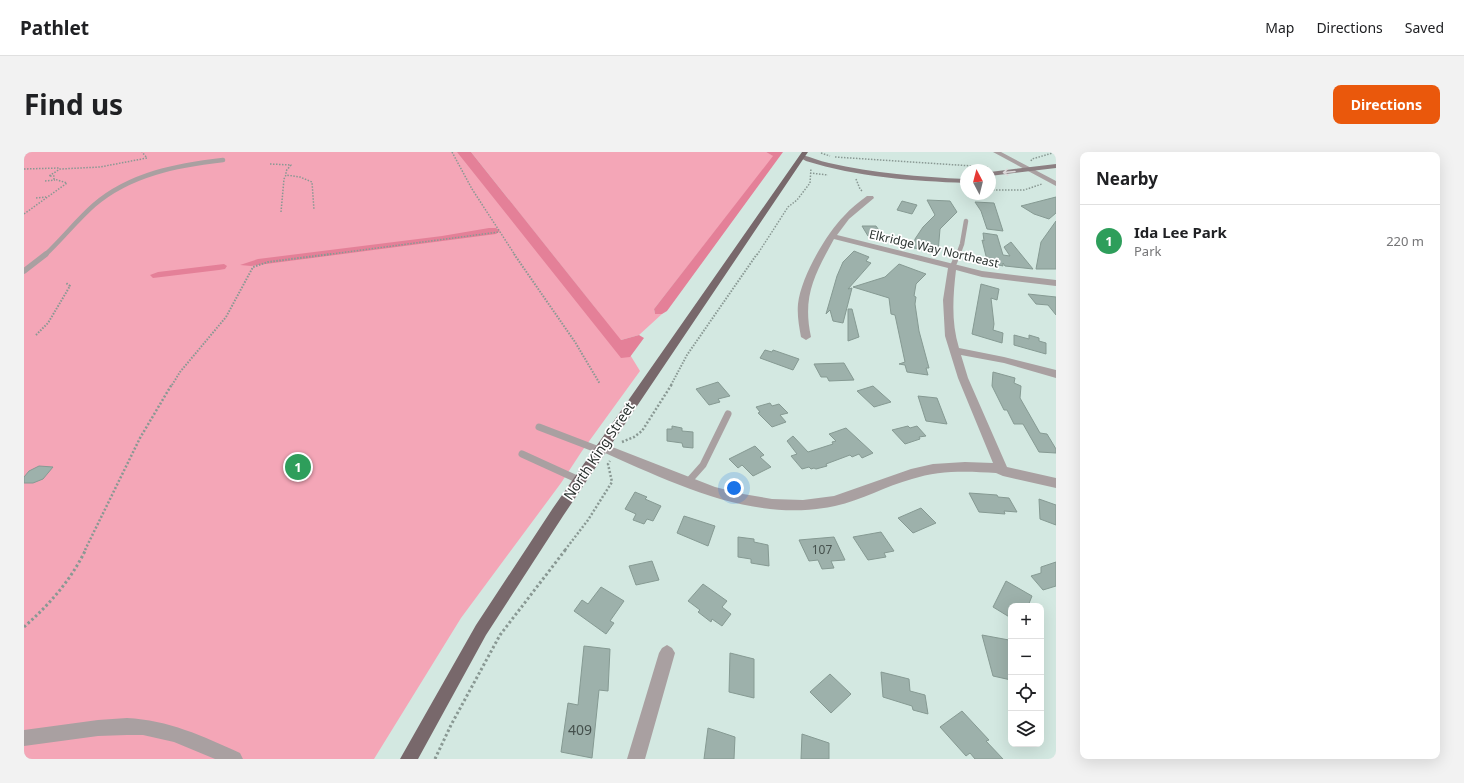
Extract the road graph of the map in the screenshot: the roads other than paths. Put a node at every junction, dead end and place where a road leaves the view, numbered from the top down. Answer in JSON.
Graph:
{"nodes":[{"id":1,"x":996,"y":152,"type":"edge"},
{"id":2,"x":804,"y":154,"type":"edge"},
{"id":3,"x":222,"y":160,"type":"dead end"},
{"id":4,"x":1056,"y":166,"type":"edge"},
{"id":5,"x":996,"y":170,"type":"edge"},
{"id":6,"x":1030,"y":170,"type":"junction"},
{"id":7,"x":960,"y":174,"type":"edge"},
{"id":8,"x":1056,"y":174,"type":"edge"},
{"id":9,"x":1041,"y":176,"type":"junction"},
{"id":10,"x":996,"y":180,"type":"edge"},
{"id":11,"x":960,"y":181,"type":"edge"},
{"id":12,"x":1053,"y":182,"type":"edge"},
{"id":13,"x":870,"y":198,"type":"road end"},
{"id":14,"x":966,"y":221,"type":"dead end"},
{"id":15,"x":831,"y":236,"type":"junction"},
{"id":16,"x":952,"y":268,"type":"junction"},
{"id":17,"x":24,"y":271,"type":"edge"},
{"id":18,"x":1056,"y":283,"type":"edge"},
{"id":19,"x":806,"y":337,"type":"dead end"},
{"id":20,"x":954,"y":350,"type":"junction"},
{"id":21,"x":1056,"y":374,"type":"edge"},
{"id":22,"x":728,"y":414,"type":"dead end"},
{"id":23,"x":539,"y":427,"type":"dead end"},
{"id":24,"x":600,"y":449,"type":"junction"},
{"id":25,"x":522,"y":454,"type":"dead end"},
{"id":26,"x":1003,"y":471,"type":"junction"},
{"id":27,"x":579,"y":480,"type":"junction"},
{"id":28,"x":687,"y":483,"type":"junction"},
{"id":29,"x":1056,"y":483,"type":"edge"},
{"id":30,"x":667,"y":653,"type":"dead end"},
{"id":31,"x":24,"y":738,"type":"edge"},
{"id":32,"x":234,"y":759,"type":"edge"},
{"id":33,"x":409,"y":759,"type":"edge"},
{"id":34,"x":636,"y":759,"type":"edge"}],
"edges":[{"from":1,"to":6,"type":"street"},
{"from":2,"to":7,"type":"main road"},
{"from":2,"to":11,"type":"main road"},
{"from":2,"to":24,"type":"main road","name":"North King Street"},
{"from":3,"to":17,"type":"lane"},
{"from":4,"to":6,"type":"main road"},
{"from":6,"to":5,"type":"main road","one_way":true},
{"from":6,"to":9,"type":"street"},
{"from":8,"to":9,"type":"main road"},
{"from":9,"to":10,"type":"main road"},
{"from":9,"to":12,"type":"street"},
{"from":13,"to":15,"type":"street"},
{"from":14,"to":16,"type":"lane"},
{"from":15,"to":16,"type":"street","name":"Elkridge Way Northeast"},
{"from":15,"to":19,"type":"street"},
{"from":16,"to":18,"type":"street","name":"Elkridge Way Northeast"},
{"from":16,"to":20,"type":"street"},
{"from":20,"to":21,"type":"street"},
{"from":20,"to":26,"type":"street"},
{"from":22,"to":28,"type":"lane"},
{"from":23,"to":24,"type":"lane"},
{"from":24,"to":27,"type":"main road","name":"North King Street"},
{"from":24,"to":28,"type":"street"},
{"from":25,"to":27,"type":"lane"},
{"from":26,"to":28,"type":"street"},
{"from":26,"to":29,"type":"street"},
{"from":27,"to":33,"type":"main road","name":"North King Street"},
{"from":30,"to":34,"type":"street"},
{"from":31,"to":32,"type":"street"}]}
